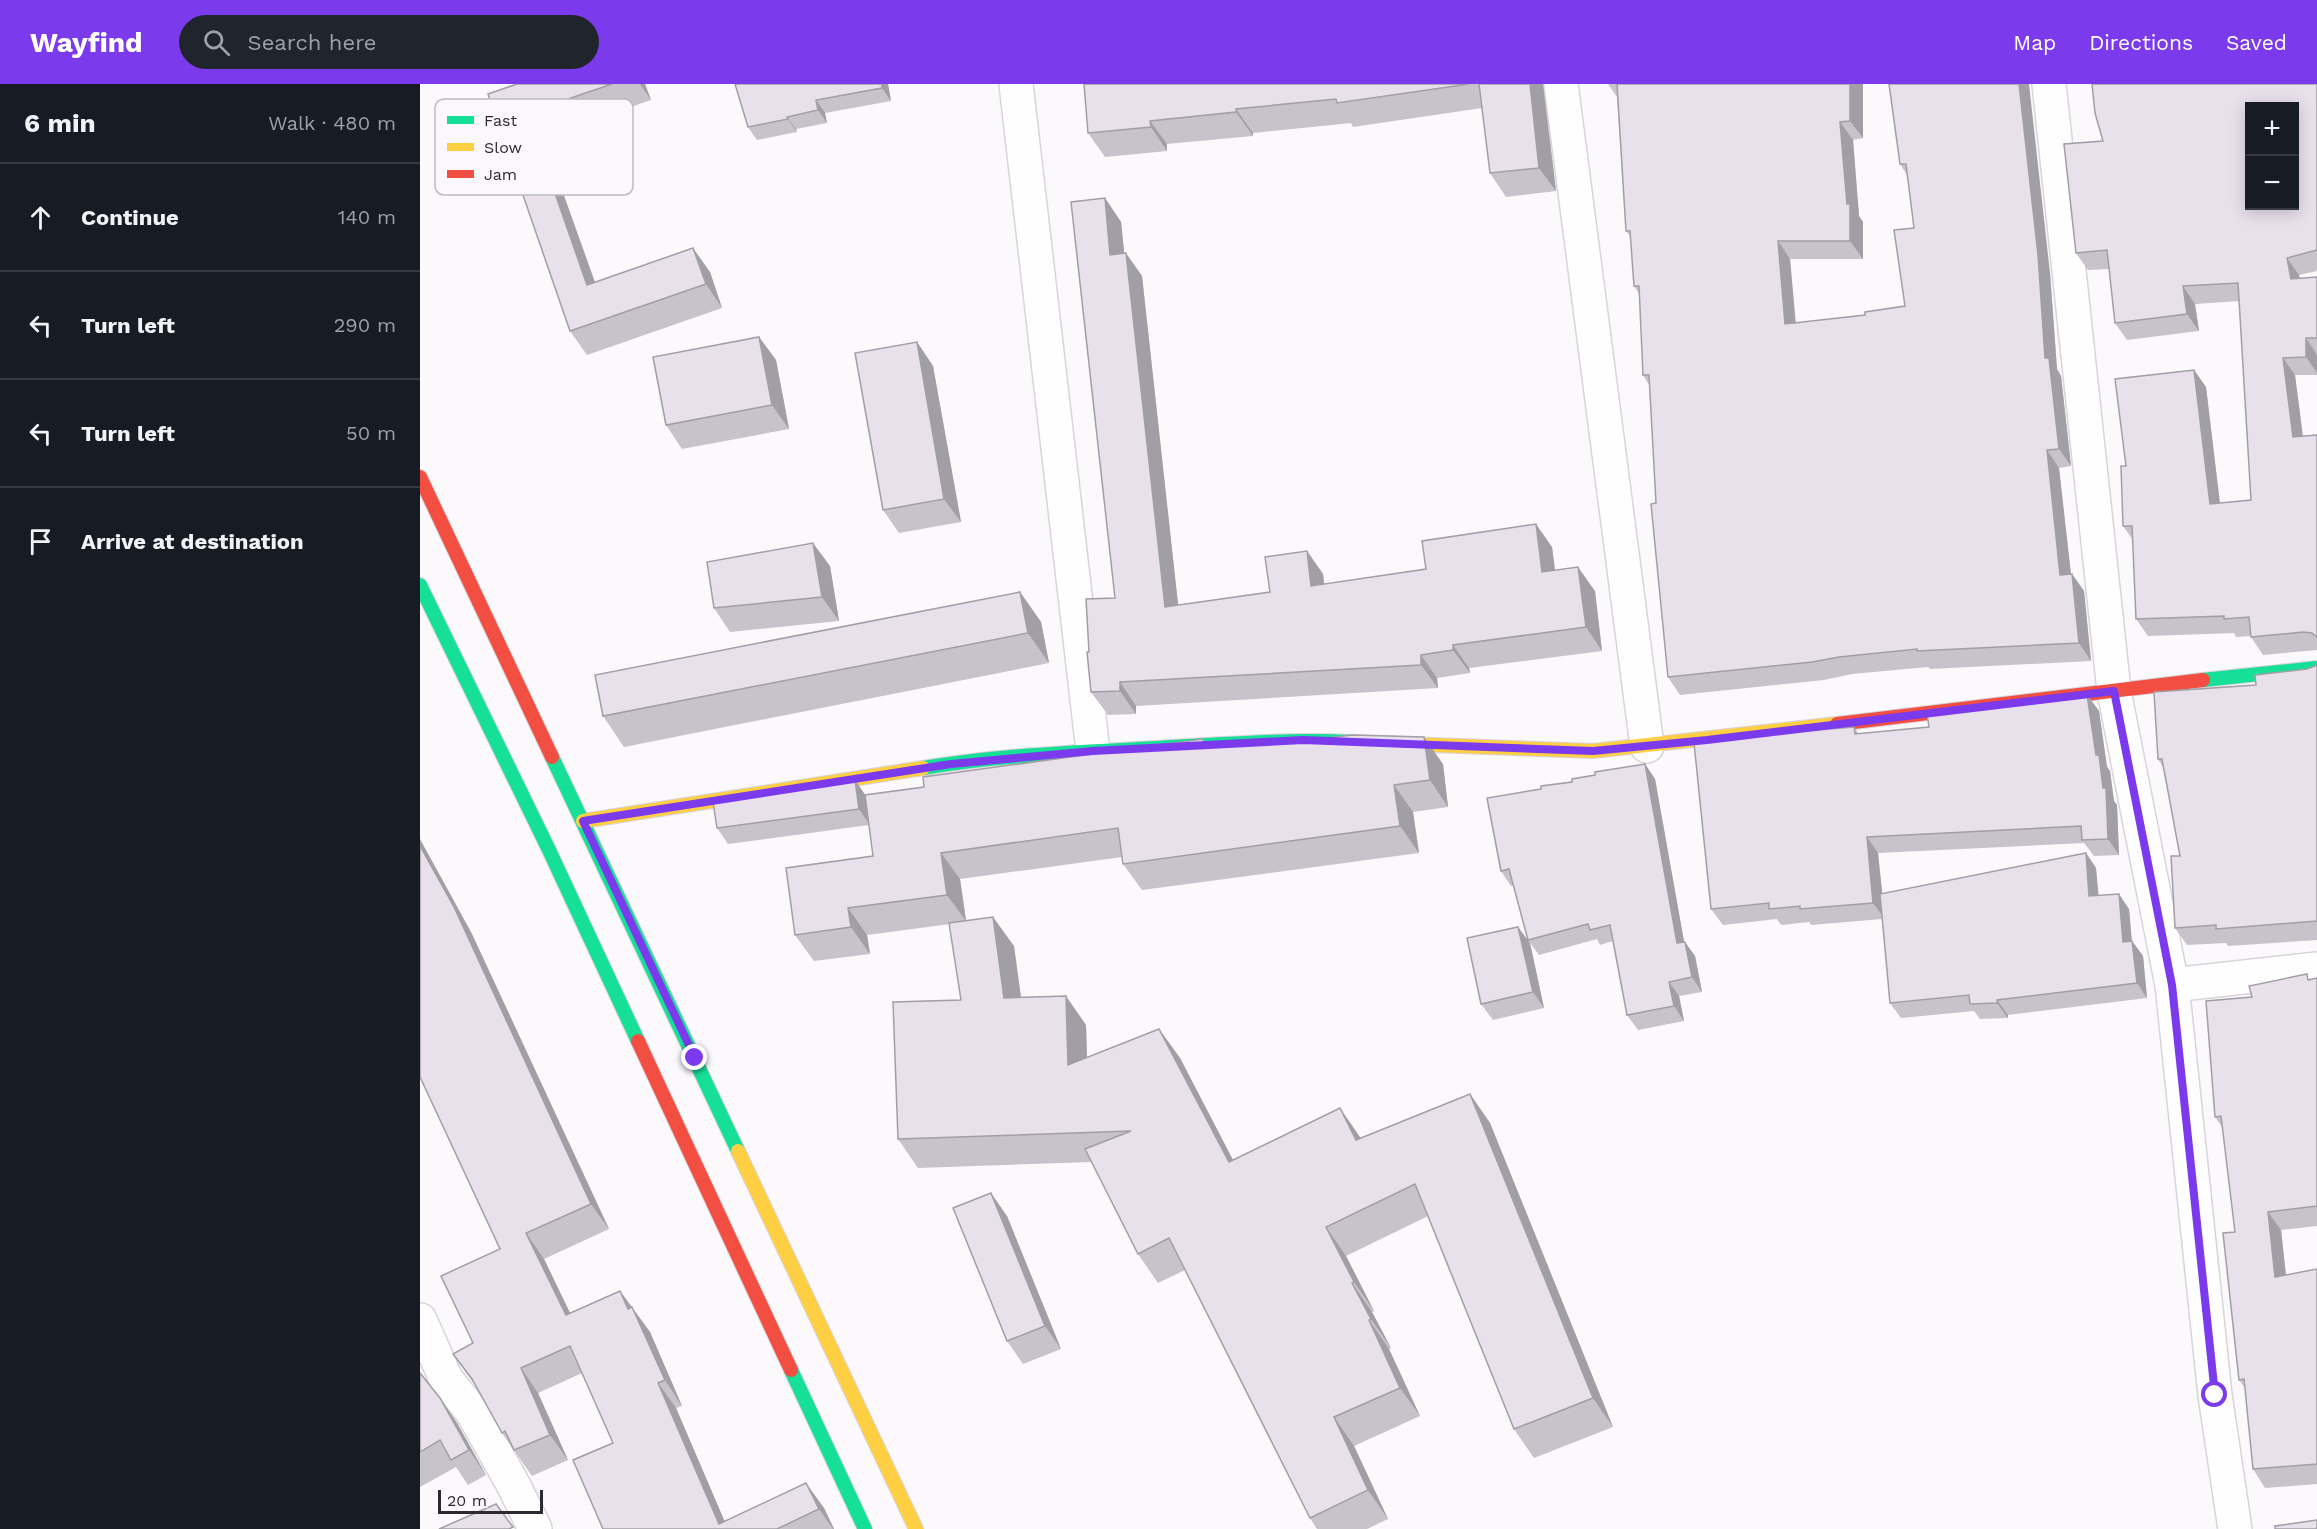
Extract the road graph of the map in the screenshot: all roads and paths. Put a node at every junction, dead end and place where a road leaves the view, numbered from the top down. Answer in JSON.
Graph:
{"nodes":[{"id":1,"x":1016,"y":84,"type":"edge"},
{"id":2,"x":1561,"y":84,"type":"edge"},
{"id":3,"x":2049,"y":84,"type":"edge"},
{"id":4,"x":420,"y":477,"type":"edge"},
{"id":5,"x":420,"y":585,"type":"edge"},
{"id":6,"x":2317,"y":668,"type":"edge"},
{"id":7,"x":2114,"y":691,"type":"junction"},
{"id":8,"x":1647,"y":746,"type":"junction"},
{"id":9,"x":1093,"y":751,"type":"junction"},
{"id":10,"x":583,"y":821,"type":"junction"},
{"id":11,"x":2317,"y":969,"type":"edge"},
{"id":12,"x":2172,"y":985,"type":"junction"},
{"id":13,"x":420,"y":1320,"type":"edge"},
{"id":14,"x":535,"y":1529,"type":"edge"},
{"id":15,"x":865,"y":1529,"type":"edge"},
{"id":16,"x":916,"y":1529,"type":"edge"},
{"id":17,"x":2235,"y":1529,"type":"edge"}],
"edges":[{"from":1,"to":9,"type":"street"},
{"from":2,"to":8,"type":"street"},
{"from":3,"to":7,"type":"street"},
{"from":4,"to":10,"type":"main road"},
{"from":5,"to":15,"type":"main road"},
{"from":6,"to":7,"type":"main road"},
{"from":7,"to":8,"type":"main road"},
{"from":7,"to":12,"type":"street"},
{"from":8,"to":9,"type":"main road"},
{"from":9,"to":10,"type":"main road"},
{"from":10,"to":16,"type":"main road"},
{"from":11,"to":12,"type":"street"},
{"from":12,"to":17,"type":"street"},
{"from":13,"to":14,"type":"street"}]}
